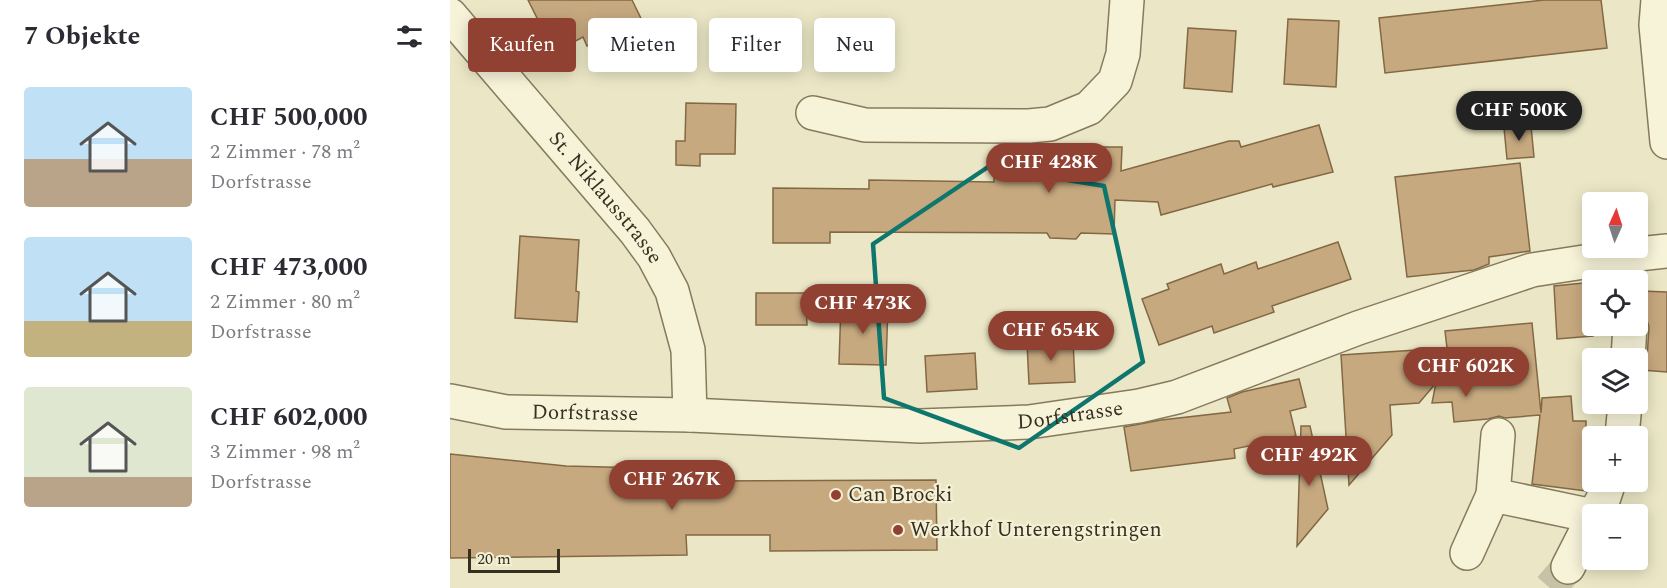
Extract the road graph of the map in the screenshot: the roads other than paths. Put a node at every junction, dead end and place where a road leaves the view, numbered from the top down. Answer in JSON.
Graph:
{"nodes":[{"id":1,"x":1127,"y":0,"type":"edge"},
{"id":2,"x":1658,"y":0,"type":"edge"},
{"id":3,"x":450,"y":15,"type":"edge"},
{"id":4,"x":813,"y":113,"type":"dead end"},
{"id":5,"x":1667,"y":142,"type":"edge"},
{"id":6,"x":1667,"y":251,"type":"edge"},
{"id":7,"x":1630,"y":268,"type":"edge"},
{"id":8,"x":450,"y":401,"type":"edge"},
{"id":9,"x":690,"y":415,"type":"junction"},
{"id":10,"x":1498,"y":435,"type":"dead end"},
{"id":11,"x":1494,"y":495,"type":"junction"},
{"id":12,"x":1582,"y":513,"type":"edge"},
{"id":13,"x":1582,"y":540,"type":"edge"},
{"id":14,"x":1467,"y":553,"type":"dead end"},
{"id":15,"x":1568,"y":567,"type":"tunnel mouth"}],
"edges":[{"from":1,"to":4,"type":"street"},
{"from":2,"to":5,"type":"street"},
{"from":3,"to":9,"type":"street","name":"St. Niklausstrasse"},
{"from":6,"to":7,"type":"street","name":"Dorfstrasse"},
{"from":7,"to":9,"type":"street","name":"Dorfstrasse"},
{"from":8,"to":9,"type":"street","name":"Dorfstrasse"},
{"from":10,"to":11,"type":"street"},
{"from":11,"to":12,"type":"street"},
{"from":11,"to":14,"type":"street"},
{"from":13,"to":15,"type":"street"}]}
